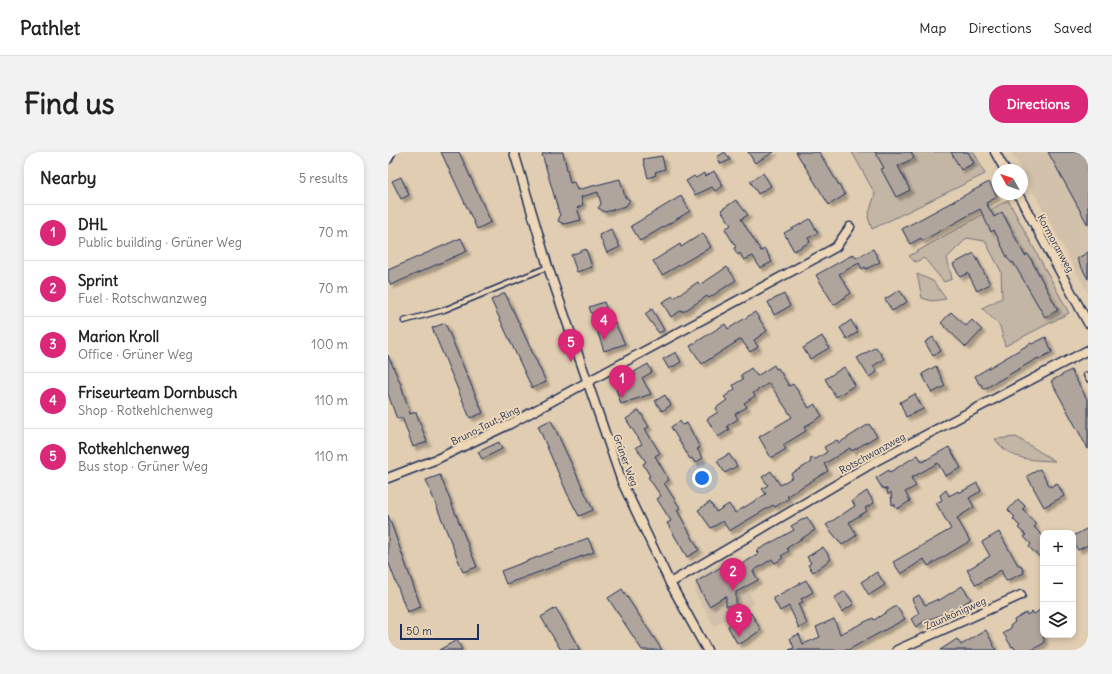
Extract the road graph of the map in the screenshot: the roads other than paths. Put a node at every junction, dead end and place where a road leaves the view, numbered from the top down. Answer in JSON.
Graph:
{"nodes":[{"id":1,"x":391,"y":152,"type":"edge"},
{"id":2,"x":514,"y":152,"type":"edge"},
{"id":3,"x":995,"y":152,"type":"edge"},
{"id":4,"x":388,"y":159,"type":"edge"},
{"id":5,"x":1002,"y":164,"type":"edge"},
{"id":6,"x":1021,"y":200,"type":"edge"},
{"id":7,"x":850,"y":228,"type":"dead end"},
{"id":8,"x":548,"y":267,"type":"junction"},
{"id":9,"x":404,"y":321,"type":"dead end"},
{"id":10,"x":1088,"y":323,"type":"edge"},
{"id":11,"x":1088,"y":350,"type":"edge"},
{"id":12,"x":587,"y":381,"type":"junction"},
{"id":13,"x":388,"y":478,"type":"edge"},
{"id":14,"x":670,"y":583,"type":"junction"},
{"id":15,"x":1022,"y":595,"type":"dead end"},
{"id":16,"x":707,"y":650,"type":"edge"},
{"id":17,"x":897,"y":650,"type":"edge"}],
"edges":[{"from":1,"to":4,"type":"street"},
{"from":2,"to":8,"type":"street","name":"Grüner Weg"},
{"from":3,"to":5,"type":"street"},
{"from":6,"to":10,"type":"street","name":"Kormoranweg"},
{"from":7,"to":12,"type":"street","name":"Bruno-Taut-Ring"},
{"from":8,"to":9,"type":"lane"},
{"from":8,"to":12,"type":"street","name":"Grüner Weg"},
{"from":11,"to":14,"type":"street","name":"Rotschwanzweg"},
{"from":12,"to":13,"type":"street","name":"Bruno-Taut-Ring"},
{"from":12,"to":14,"type":"street","name":"Grüner Weg"},
{"from":14,"to":16,"type":"street","name":"Grüner Weg"},
{"from":15,"to":17,"type":"street","name":"Zaunkönigweg"}]}
